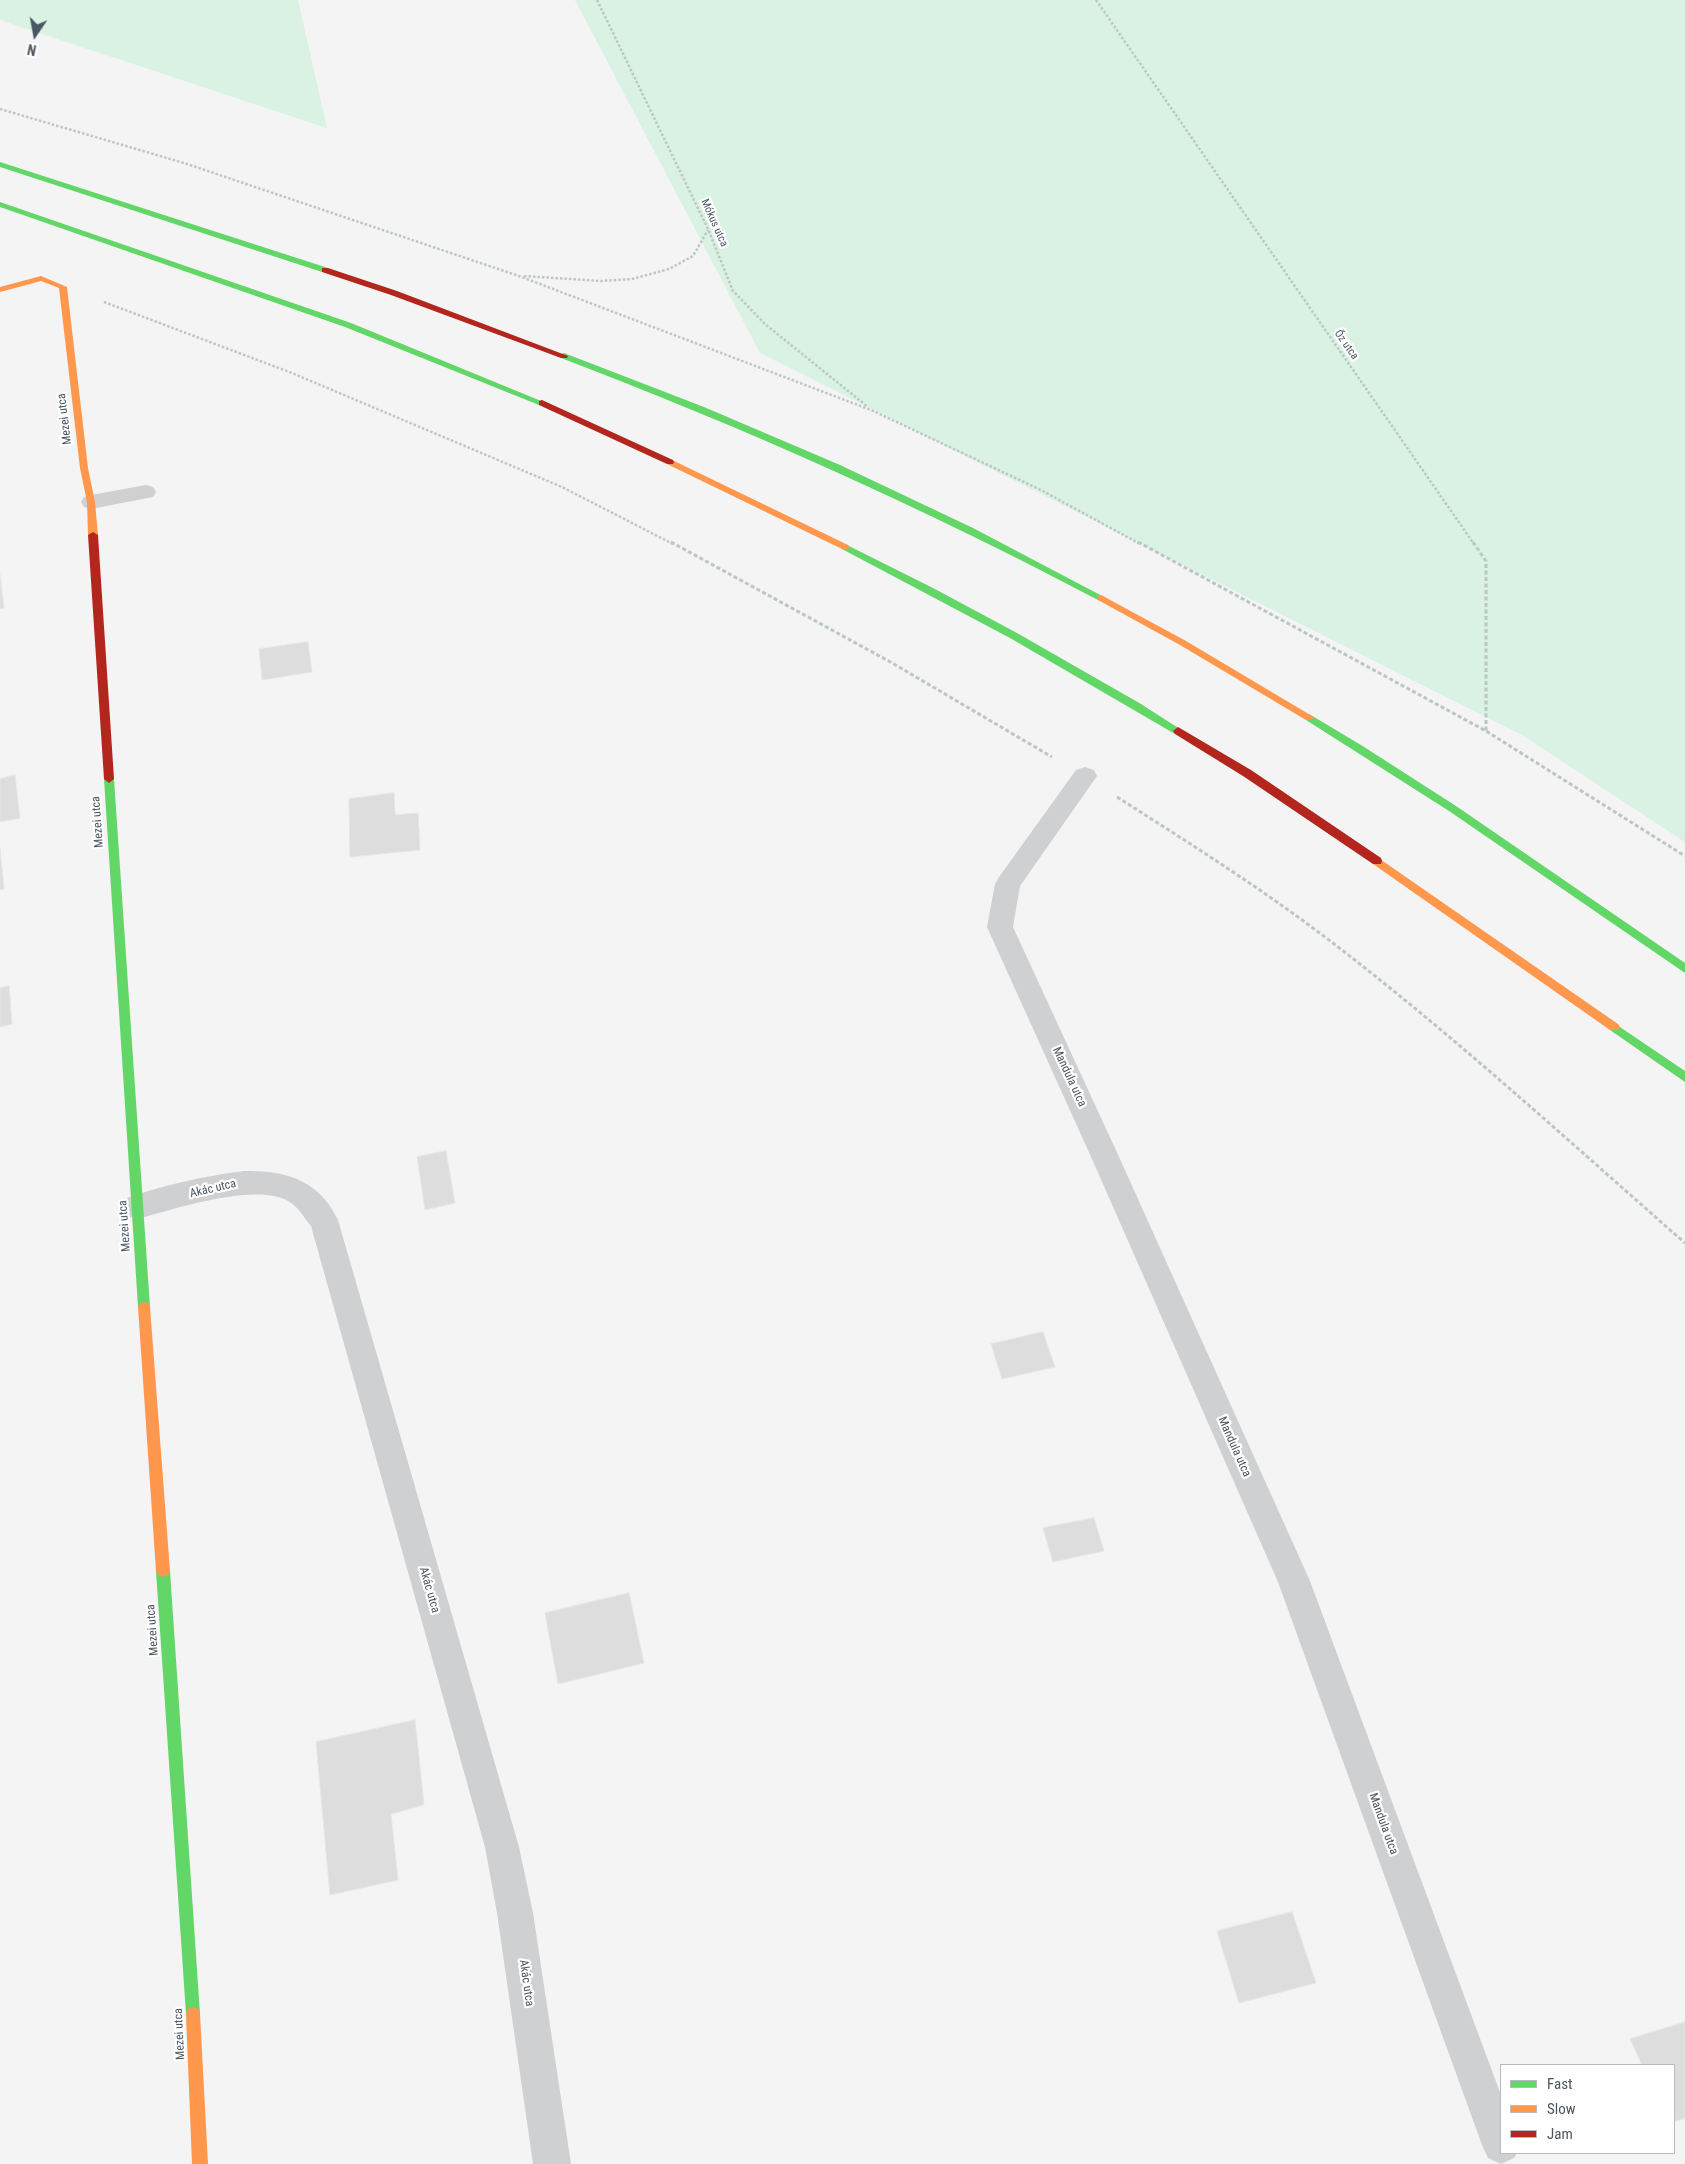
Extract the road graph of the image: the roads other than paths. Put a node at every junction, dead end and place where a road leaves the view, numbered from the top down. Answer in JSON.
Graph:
{"nodes":[{"id":1,"x":0,"y":164,"type":"edge"},
{"id":2,"x":0,"y":204,"type":"edge"},
{"id":3,"x":0,"y":290,"type":"edge"},
{"id":4,"x":146,"y":492,"type":"dead end"},
{"id":5,"x":91,"y":502,"type":"junction"},
{"id":6,"x":1085,"y":776,"type":"road end"},
{"id":7,"x":1685,"y":969,"type":"edge"},
{"id":8,"x":1685,"y":1077,"type":"edge"},
{"id":9,"x":137,"y":1207,"type":"junction"},
{"id":10,"x":1500,"y":2142,"type":"edge"},
{"id":11,"x":200,"y":2164,"type":"edge"},
{"id":12,"x":552,"y":2164,"type":"edge"}],
"edges":[{"from":1,"to":7,"type":"main road"},
{"from":2,"to":8,"type":"main road"},
{"from":3,"to":5,"type":"main road","name":"Mezei utca"},
{"from":4,"to":5,"type":"lane"},
{"from":5,"to":9,"type":"main road","name":"Mezei utca"},
{"from":6,"to":10,"type":"street","name":"Mandula utca"},
{"from":9,"to":11,"type":"main road","name":"Mezei utca"},
{"from":9,"to":12,"type":"street","name":"Akác utca"}]}
